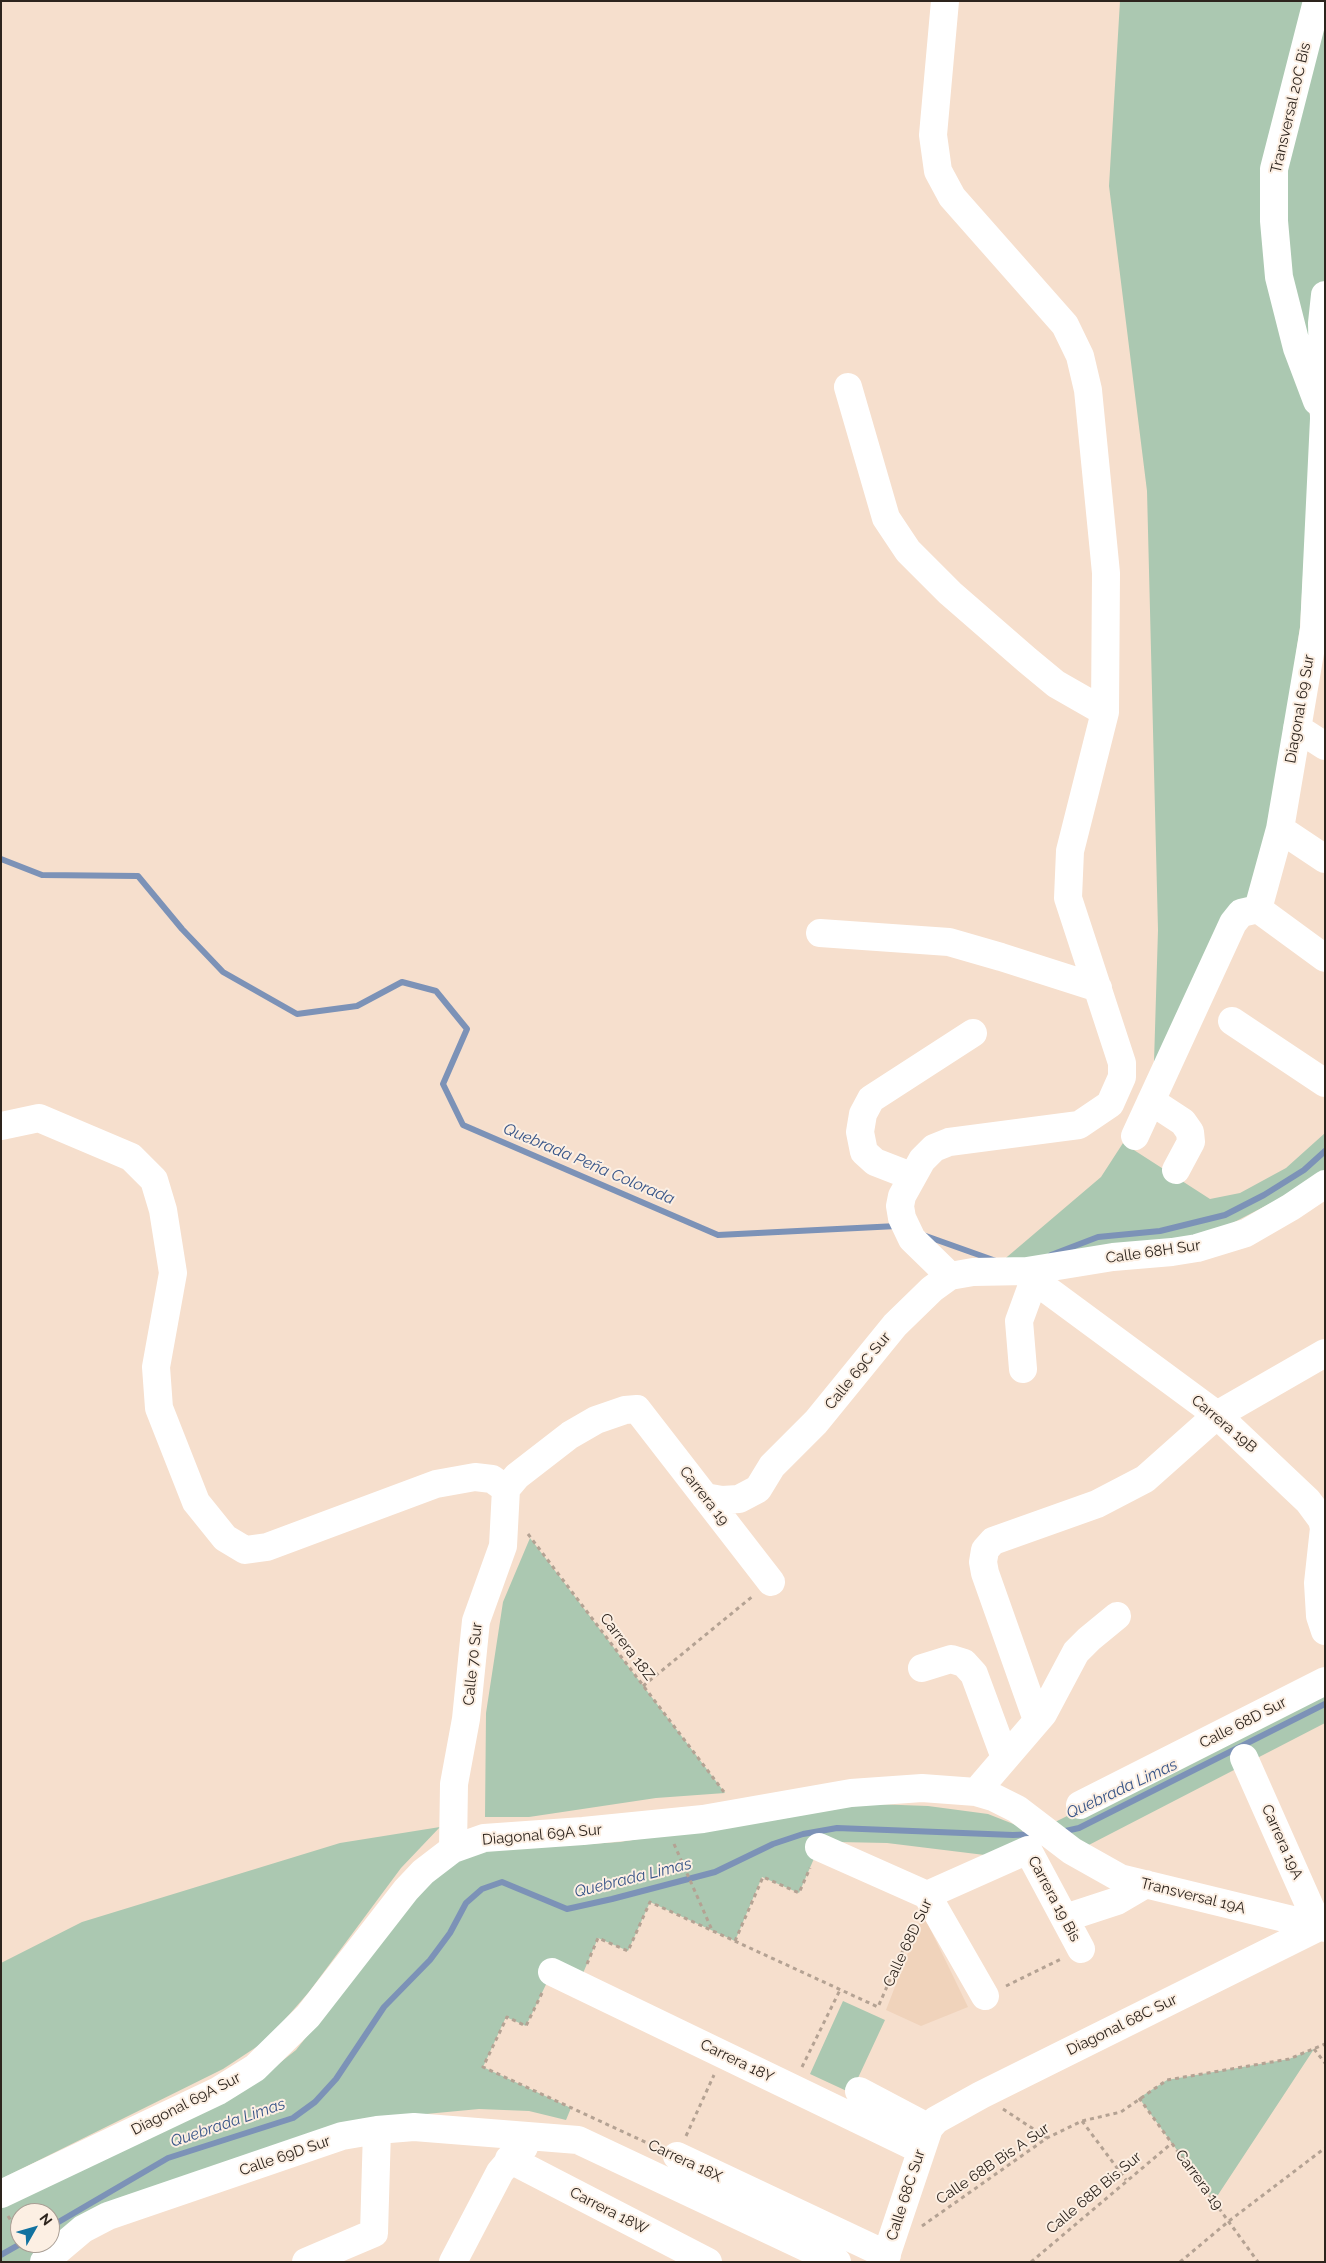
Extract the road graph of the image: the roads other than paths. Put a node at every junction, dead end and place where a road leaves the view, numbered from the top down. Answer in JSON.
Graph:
{"nodes":[{"id":1,"x":945,"y":1,"type":"edge"},
{"id":2,"x":1317,"y":1,"type":"edge"},
{"id":3,"x":1325,"y":295,"type":"edge"},
{"id":4,"x":848,"y":387,"type":"dead end"},
{"id":5,"x":1324,"y":419,"type":"edge"},
{"id":6,"x":1319,"y":632,"type":"edge"},
{"id":7,"x":1105,"y":712,"type":"junction"},
{"id":8,"x":1297,"y":728,"type":"junction"},
{"id":9,"x":1325,"y":746,"type":"edge"},
{"id":10,"x":1280,"y":829,"type":"junction"},
{"id":11,"x":1325,"y":858,"type":"edge"},
{"id":12,"x":1258,"y":910,"type":"junction"},
{"id":13,"x":820,"y":933,"type":"dead end"},
{"id":14,"x":1325,"y":958,"type":"edge"},
{"id":15,"x":1098,"y":988,"type":"junction"},
{"id":16,"x":1232,"y":1021,"type":"dead end"},
{"id":17,"x":973,"y":1033,"type":"dead end"},
{"id":18,"x":1325,"y":1083,"type":"edge"},
{"id":19,"x":1151,"y":1101,"type":"junction"},
{"id":20,"x":1,"y":1126,"type":"edge"},
{"id":21,"x":1135,"y":1136,"type":"dead end"},
{"id":22,"x":1176,"y":1170,"type":"dead end"},
{"id":23,"x":911,"y":1176,"type":"junction"},
{"id":24,"x":1325,"y":1184,"type":"edge"},
{"id":25,"x":950,"y":1276,"type":"junction"},
{"id":26,"x":1031,"y":1276,"type":"junction"},
{"id":27,"x":1325,"y":1354,"type":"edge"},
{"id":28,"x":1024,"y":1369,"type":"dead end"},
{"id":29,"x":1218,"y":1415,"type":"junction"},
{"id":30,"x":506,"y":1489,"type":"junction"},
{"id":31,"x":705,"y":1497,"type":"junction"},
{"id":32,"x":1324,"y":1519,"type":"edge"},
{"id":33,"x":771,"y":1582,"type":"road end"},
{"id":34,"x":1118,"y":1616,"type":"dead end"},
{"id":35,"x":1325,"y":1631,"type":"edge"},
{"id":36,"x":922,"y":1668,"type":"dead end"},
{"id":37,"x":1325,"y":1681,"type":"edge"},
{"id":38,"x":1038,"y":1720,"type":"junction"},
{"id":39,"x":1005,"y":1758,"type":"junction"},
{"id":40,"x":1244,"y":1758,"type":"dead end"},
{"id":41,"x":976,"y":1792,"type":"junction"},
{"id":42,"x":1080,"y":1805,"type":"dead end"},
{"id":43,"x":819,"y":1847,"type":"road end"},
{"id":44,"x":453,"y":1849,"type":"junction"},
{"id":45,"x":1028,"y":1850,"type":"joint"},
{"id":46,"x":1072,"y":1851,"type":"joint"},
{"id":47,"x":1146,"y":1884,"type":"junction"},
{"id":48,"x":927,"y":1895,"type":"junction"},
{"id":49,"x":1065,"y":1918,"type":"junction"},
{"id":50,"x":1322,"y":1927,"type":"edge"},
{"id":51,"x":1081,"y":1949,"type":"road end"},
{"id":52,"x":552,"y":1972,"type":"road end"},
{"id":53,"x":985,"y":1996,"type":"road end"},
{"id":54,"x":859,"y":2091,"type":"dead end"},
{"id":55,"x":377,"y":2130,"type":"junction"},
{"id":56,"x":546,"y":2138,"type":"junction"},
{"id":57,"x":925,"y":2139,"type":"junction"},
{"id":58,"x":677,"y":2156,"type":"road end"},
{"id":59,"x":509,"y":2159,"type":"junction"},
{"id":60,"x":1,"y":2194,"type":"edge"},
{"id":61,"x":886,"y":2258,"type":"edge"},
{"id":62,"x":44,"y":2262,"type":"edge"},
{"id":63,"x":306,"y":2262,"type":"edge"},
{"id":64,"x":453,"y":2262,"type":"edge"},
{"id":65,"x":708,"y":2262,"type":"edge"},
{"id":66,"x":837,"y":2262,"type":"edge"}],
"edges":[{"from":1,"to":7,"type":"street"},
{"from":2,"to":5,"type":"street","name":"Transversal 20C Bis"},
{"from":3,"to":5,"type":"street","name":"Diagonal 69 Sur"},
{"from":4,"to":7,"type":"street"},
{"from":5,"to":6,"type":"street","name":"Diagonal 69 Sur"},
{"from":6,"to":8,"type":"street","name":"Diagonal 69 Sur"},
{"from":7,"to":15,"type":"street"},
{"from":8,"to":9,"type":"street"},
{"from":8,"to":10,"type":"street","name":"Diagonal 69 Sur"},
{"from":10,"to":11,"type":"street"},
{"from":10,"to":12,"type":"street","name":"Diagonal 69 Sur"},
{"from":12,"to":14,"type":"street"},
{"from":12,"to":19,"type":"street"},
{"from":13,"to":15,"type":"street"},
{"from":15,"to":23,"type":"street"},
{"from":16,"to":18,"type":"street"},
{"from":17,"to":23,"type":"street"},
{"from":19,"to":21,"type":"street"},
{"from":19,"to":22,"type":"street"},
{"from":20,"to":30,"type":"street"},
{"from":23,"to":25,"type":"street"},
{"from":24,"to":26,"type":"street","name":"Calle 68H Sur"},
{"from":25,"to":26,"type":"street","name":"Calle 69C Sur"},
{"from":25,"to":31,"type":"street","name":"Calle 69C Sur"},
{"from":26,"to":28,"type":"street"},
{"from":26,"to":29,"type":"street","name":"Carrera 19B"},
{"from":27,"to":29,"type":"street"},
{"from":29,"to":32,"type":"street","name":"Carrera 19B"},
{"from":29,"to":38,"type":"street"},
{"from":30,"to":31,"type":"street","name":"Carrera 19"},
{"from":30,"to":44,"type":"street","name":"Calle 70 Sur"},
{"from":31,"to":33,"type":"street","name":"Carrera 19"},
{"from":32,"to":35,"type":"street","name":"Carrera 19B"},
{"from":34,"to":38,"type":"street"},
{"from":36,"to":39,"type":"street"},
{"from":37,"to":42,"type":"street","name":"Calle 68D Sur"},
{"from":38,"to":39,"type":"street"},
{"from":39,"to":41,"type":"street"},
{"from":40,"to":50,"type":"street","name":"Carrera 19A"},
{"from":41,"to":44,"type":"street","name":"Diagonal 69A Sur"},
{"from":41,"to":46,"type":"street","name":"Diagonal 69A Sur"},
{"from":43,"to":48,"type":"street"},
{"from":44,"to":60,"type":"street","name":"Diagonal 69A Sur"},
{"from":45,"to":48,"type":"street","name":"Calle 68D Sur"},
{"from":45,"to":49,"type":"street","name":"Carrera 19 Bis"},
{"from":46,"to":47,"type":"street","name":"Transversal 19A"},
{"from":47,"to":49,"type":"street"},
{"from":47,"to":50,"type":"street","name":"Transversal 19A"},
{"from":48,"to":53,"type":"street"},
{"from":49,"to":51,"type":"street","name":"Carrera 19 Bis"},
{"from":50,"to":57,"type":"street","name":"Diagonal 68C Sur"},
{"from":52,"to":57,"type":"street","name":"Carrera 18Y"},
{"from":54,"to":57,"type":"street"},
{"from":55,"to":56,"type":"street","name":"Calle 69D Sur"},
{"from":55,"to":62,"type":"street","name":"Calle 69D Sur"},
{"from":55,"to":63,"type":"street"},
{"from":56,"to":59,"type":"street"},
{"from":56,"to":66,"type":"street","name":"Carrera 18X"},
{"from":57,"to":61,"type":"street","name":"Calle 68C Sur"},
{"from":58,"to":61,"type":"street","name":"Carrera 18X"},
{"from":59,"to":64,"type":"street"},
{"from":59,"to":65,"type":"street","name":"Carrera 18W"}]}
